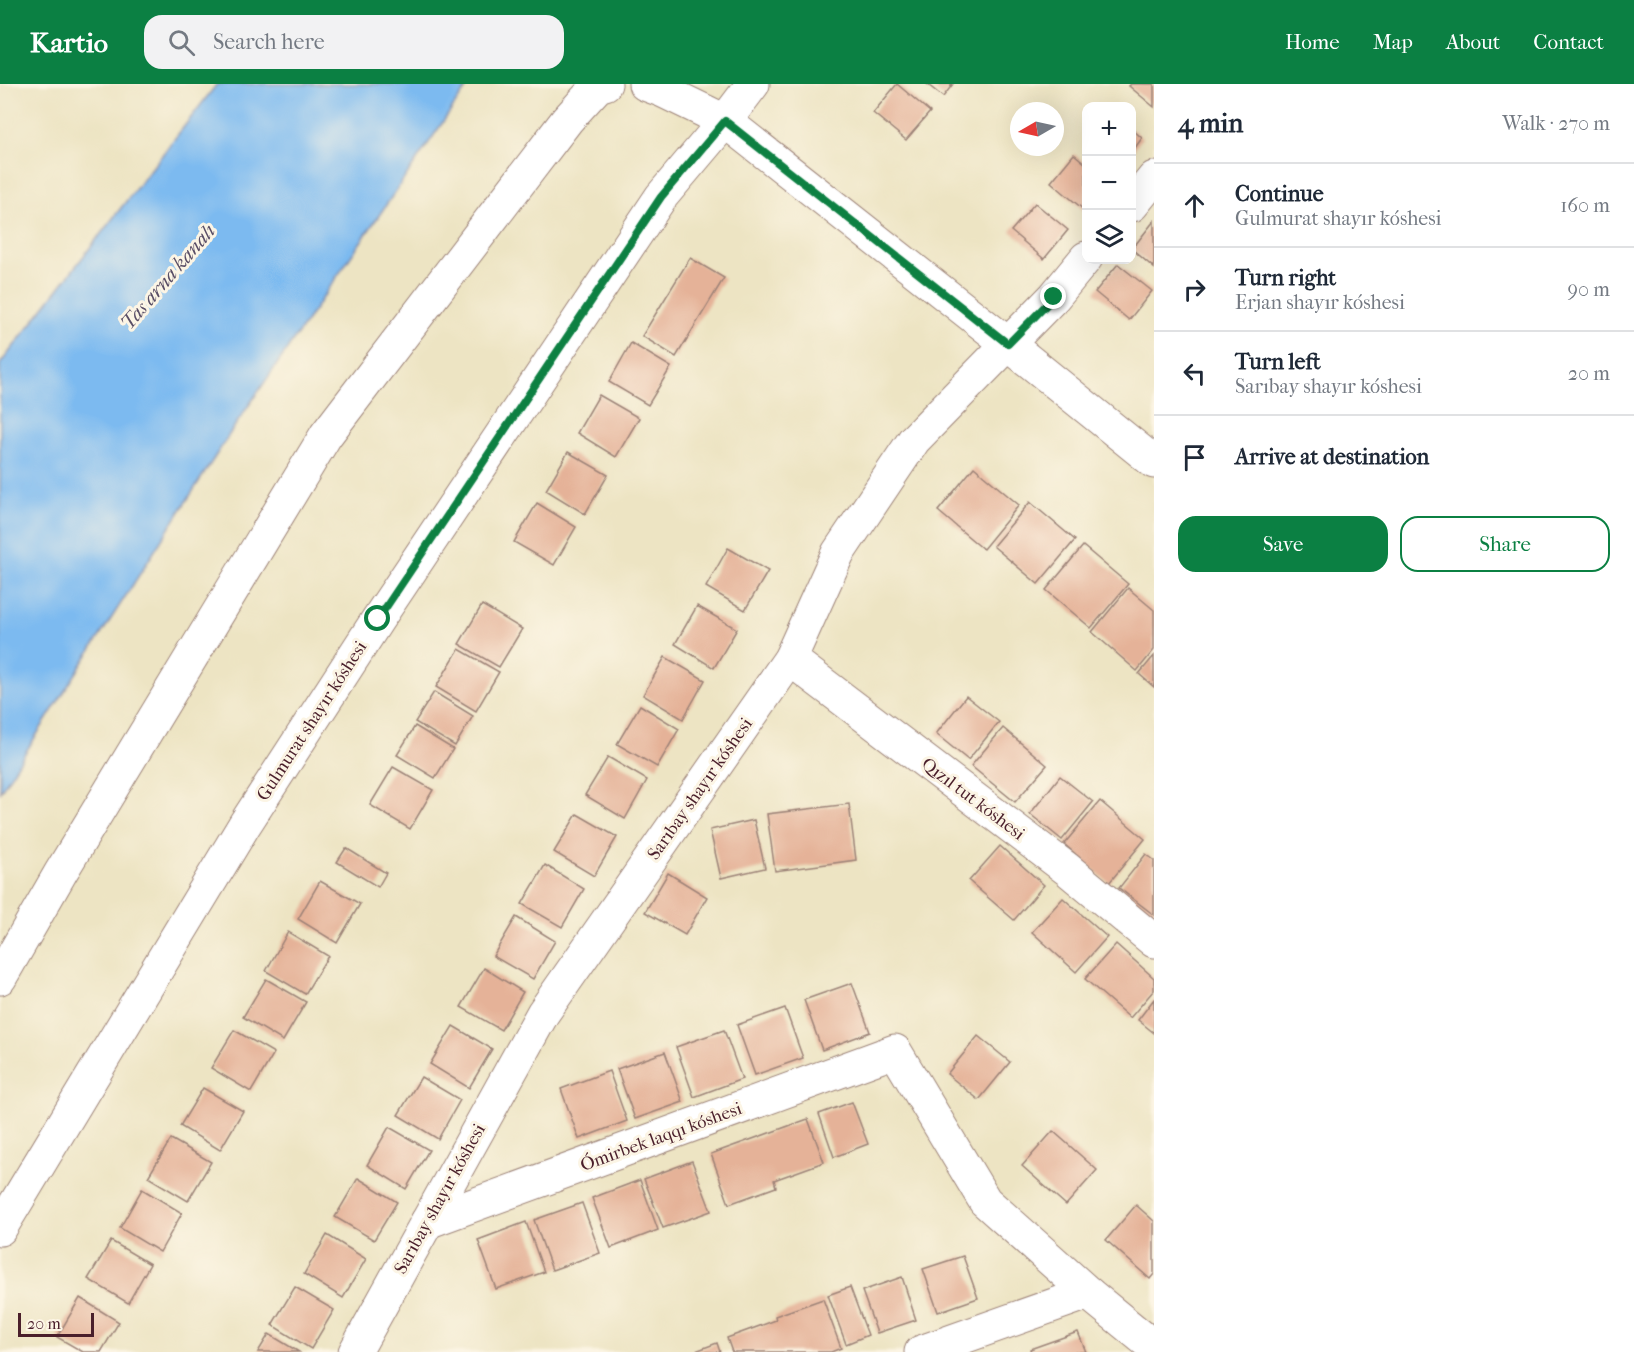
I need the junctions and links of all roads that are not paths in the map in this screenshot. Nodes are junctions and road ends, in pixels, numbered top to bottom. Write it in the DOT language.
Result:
graph roads {
  1 [pos="604,84"];
  2 [pos="645,84"];
  3 [pos="753,84"];
  4 [pos="725,121"];
  5 [pos="1154,178"];
  6 [pos="1136,199"];
  7 [pos="1082,263"];
  8 [pos="1008,344"];
  9 [pos="1154,462"];
  10 [pos="790,660"];
  11 [pos="1154,941"];
  12 [pos="0,978"];
  13 [pos="427,1222"];
  14 [pos="0,1229"];
  15 [pos="1088,1293"];
  16 [pos="1154,1347"];
  17 [pos="355,1352"];
  18 [pos="921,1352"];
  1 -- 12 [label="street"];
  2 -- 4 [label="street"];
  3 -- 4 [label="street, Gulmurat shayır kóshesi"];
  4 -- 8 [label="street"];
  4 -- 14 [label="street, Gulmurat shayır kóshesi"];
  5 -- 6 [label="street"];
  7 -- 8 [label="street, Sarıbay shayır kóshesi"];
  8 -- 9 [label="street"];
  8 -- 10 [label="street, Sarıbay shayır kóshesi"];
  10 -- 11 [label="street, Qızıl tut kóshesi"];
  10 -- 13 [label="street, Sarıbay shayır kóshesi"];
  13 -- 15 [label="street, Ómirbek laqqı kóshesi"];
  13 -- 17 [label="street, Sarıbay shayır kóshesi"];
  15 -- 16 [label="street"];
  15 -- 18 [label="street"];
}
